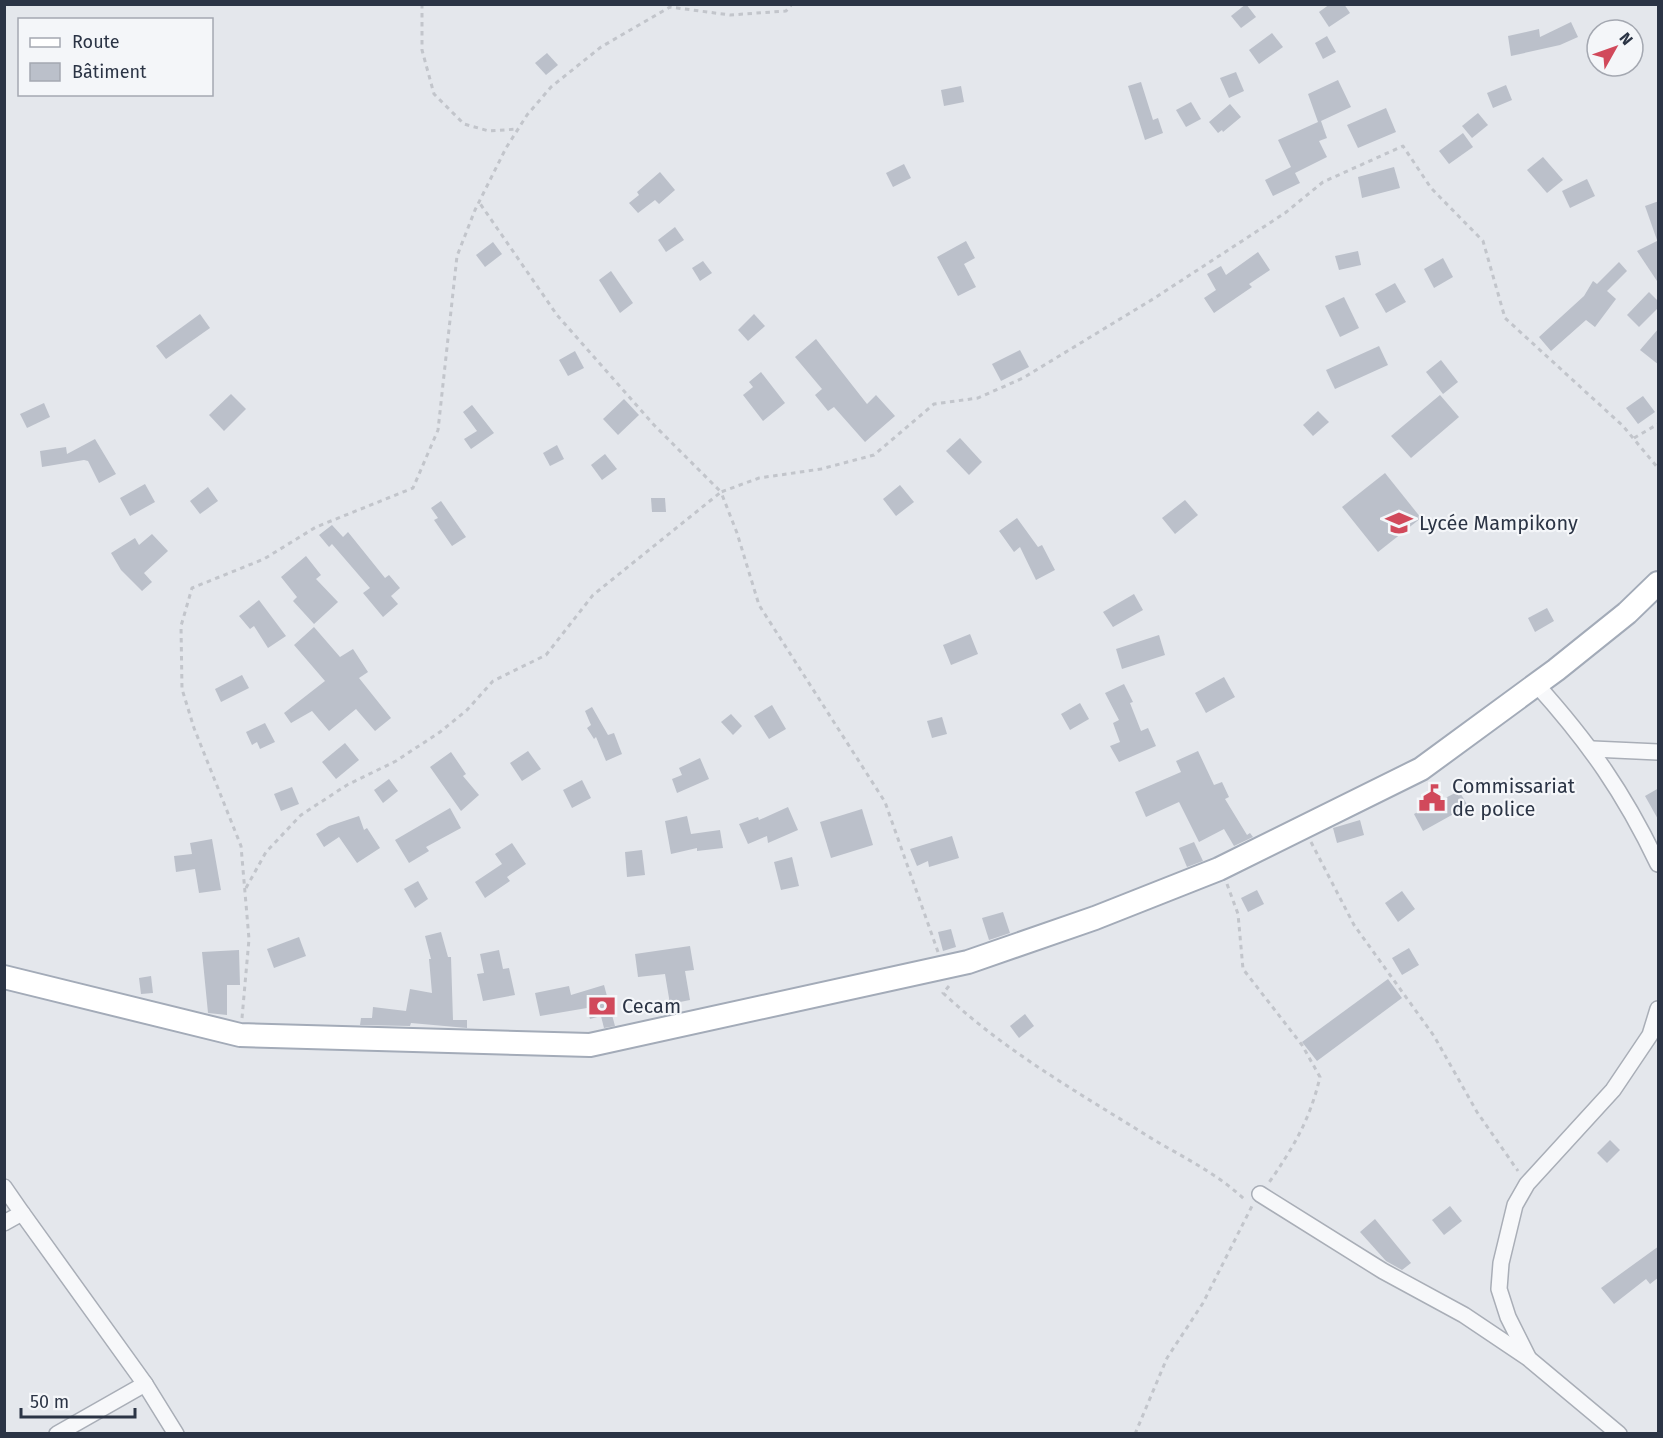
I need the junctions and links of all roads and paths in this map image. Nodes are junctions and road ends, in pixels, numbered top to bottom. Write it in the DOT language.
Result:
graph roads {
  1 [pos="422,4"];
  2 [pos="792,4"];
  3 [pos="518,129"];
  4 [pos="479,202"];
  5 [pos="1659,424"];
  6 [pos="1634,438"];
  7 [pos="1659,468"];
  8 [pos="721,492"];
  9 [pos="1659,583"];
  10 [pos="1536,684"];
  11 [pos="1593,749"];
  12 [pos="1659,752"];
  13 [pos="1303,827"];
  14 [pos="1659,864"];
  15 [pos="1219,869"];
  16 [pos="245,889"];
  17 [pos="968,962"];
  18 [pos="939,966"];
  19 [pos="4,977"];
  20 [pos="1659,1009"];
  21 [pos="240,1035"];
  22 [pos="1527,1184"];
  23 [pos="4,1187"];
  24 [pos="1256,1201"];
  25 [pos="22,1213"];
  26 [pos="4,1222"];
  27 [pos="1528,1358"];
  28 [pos="145,1384"];
  29 [pos="57,1434"];
  30 [pos="176,1434"];
  31 [pos="1135,1434"];
  32 [pos="1619,1434"];
  1 -- 3 [label="path"];
  2 -- 3 [label="path"];
  3 -- 4 [label="path"];
  4 -- 8 [label="path"];
  4 -- 16 [label="path"];
  5 -- 6 [label="path"];
  6 -- 7 [label="path"];
  6 -- 8 [label="path"];
  8 -- 16 [label="path"];
  8 -- 18 [label="path"];
  9 -- 10 [label="main road"];
  10 -- 11 [label="street"];
  10 -- 13 [label="main road"];
  11 -- 12 [label="street"];
  11 -- 14 [label="street"];
  13 -- 15 [label="main road"];
  13 -- 22 [label="path"];
  15 -- 17 [label="main road"];
  15 -- 24 [label="path"];
  16 -- 21 [label="path"];
  17 -- 18 [label="main road"];
  17 -- 24 [label="path"];
  18 -- 21 [label="main road"];
  19 -- 21 [label="main road"];
  20 -- 22 [label="street"];
  22 -- 27 [label="street"];
  23 -- 25 [label="street"];
  24 -- 27 [label="street"];
  24 -- 31 [label="path"];
  25 -- 26 [label="street"];
  25 -- 28 [label="street"];
  27 -- 32 [label="street"];
  28 -- 29 [label="street"];
  28 -- 30 [label="street"];
}
